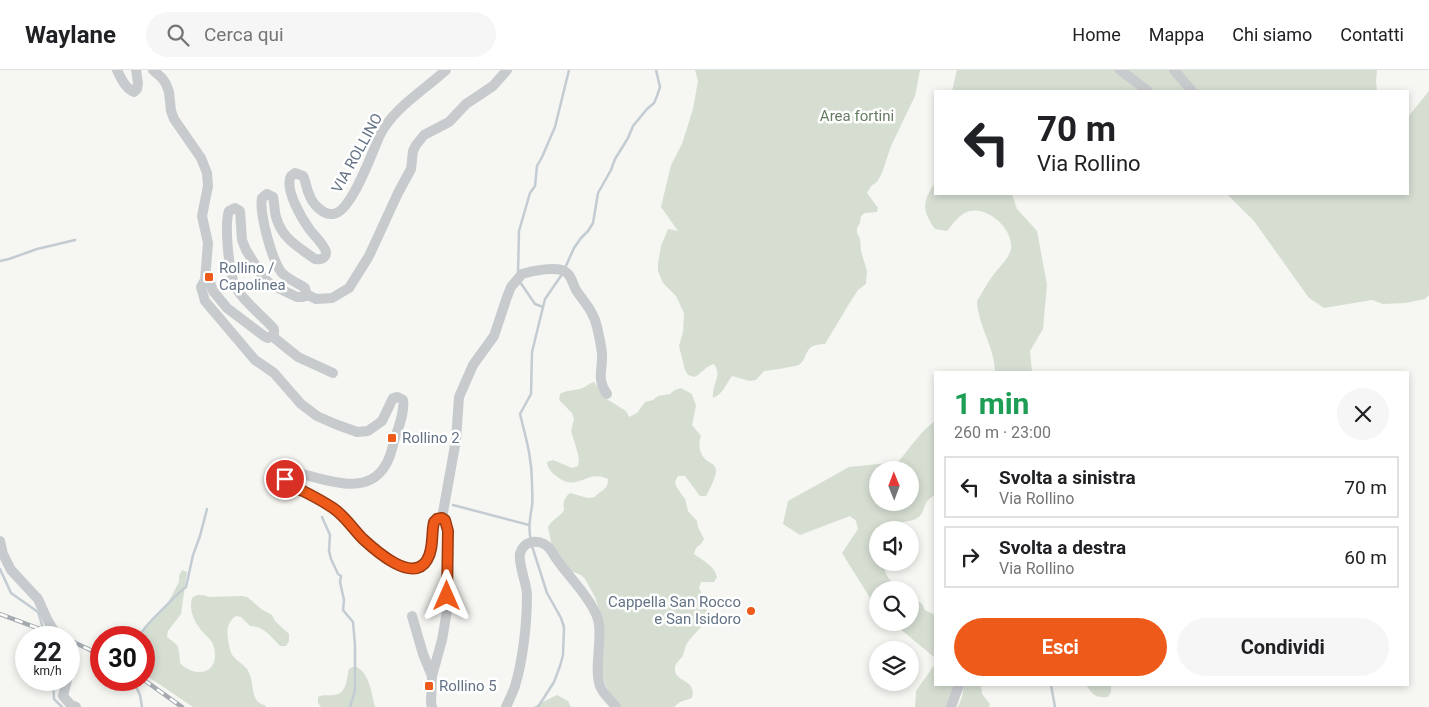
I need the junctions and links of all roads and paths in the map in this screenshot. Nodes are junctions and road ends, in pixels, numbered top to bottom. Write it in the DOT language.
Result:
graph roads {
  1 [pos="117,70"];
  2 [pos="136,70"];
  3 [pos="153,70"];
  4 [pos="446,70"];
  5 [pos="507,70"];
  6 [pos="1120,70"];
  7 [pos="1174,70"];
  8 [pos="1147,90"];
  9 [pos="1191,90"];
  10 [pos="205,280"];
  11 [pos="306,294"];
  12 [pos="272,336"];
  13 [pos="334,373"];
  14 [pos="608,394"];
  15 [pos="442,518"];
  16 [pos="0,541"];
  17 [pos="412,616"];
  18 [pos="51,626"];
  19 [pos="432,676"];
  20 [pos="959,686"];
  21 [pos="64,691"];
  22 [pos="76,707"];
  23 [pos="432,707"];
  24 [pos="506,707"];
  25 [pos="616,707"];
  26 [pos="951,707"];
  1 -- 2 [label="street"];
  3 -- 10 [label="street"];
  4 -- 11 [label="street, VIA ROLLINO"];
  5 -- 11 [label="street"];
  6 -- 8 [label="street"];
  7 -- 9 [label="street"];
  10 -- 12 [label="street"];
  10 -- 15 [label="street"];
  11 -- 12 [label="street"];
  12 -- 13 [label="street"];
  14 -- 15 [label="street"];
  15 -- 19 [label="street"];
  16 -- 18 [label="street"];
  17 -- 19 [label="street"];
  19 -- 23 [label="street"];
  20 -- 26 [label="street"];
  21 -- 22 [label="street"];
  24 -- 25 [label="street"];
}
